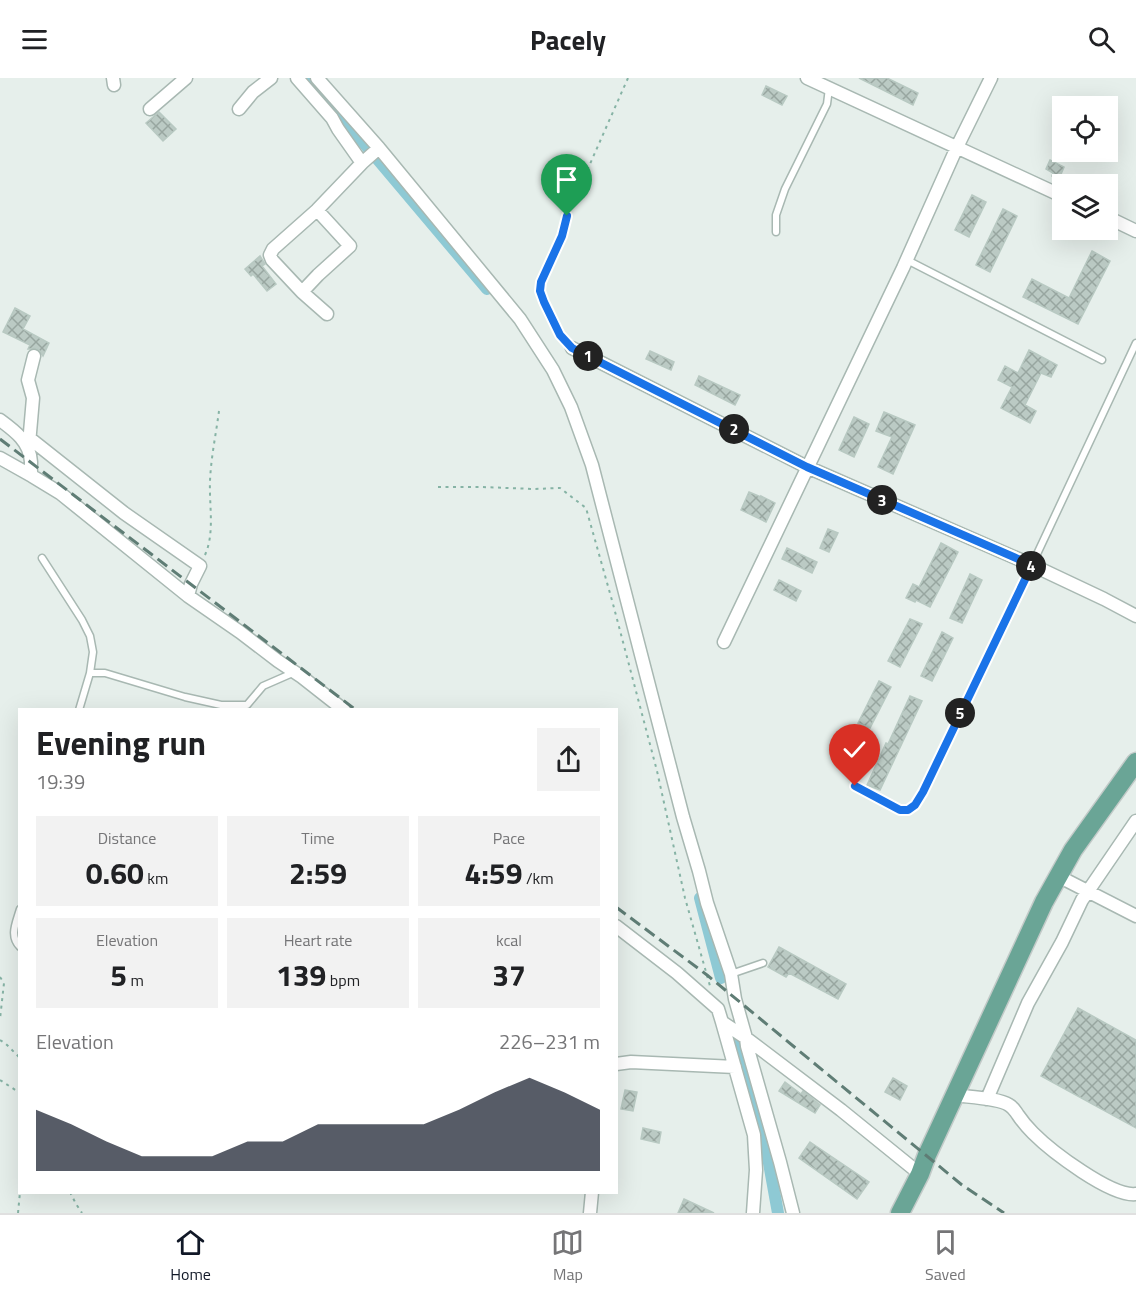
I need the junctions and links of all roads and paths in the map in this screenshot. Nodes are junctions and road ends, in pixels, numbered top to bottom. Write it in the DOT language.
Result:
graph roads {
  1 [pos="186,78"];
  2 [pos="271,78"];
  3 [pos="297,78"];
  4 [pos="317,78"];
  5 [pos="628,78"];
  6 [pos="807,78"];
  7 [pos="991,78"];
  8 [pos="829,88"];
  9 [pos="150,109"];
  10 [pos="239,109"];
  11 [pos="957,147"];
  12 [pos="372,155"];
  13 [pos="1052,191"];
  14 [pos="317,210"];
  15 [pos="1118,222"];
  16 [pos="1136,231"];
  17 [pos="776,232"];
  18 [pos="906,260"];
  19 [pos="302,292"];
  20 [pos="327,314"];
  21 [pos="1136,344"];
  22 [pos="572,348"];
  23 [pos="34,356"];
  24 [pos="1102,360"];
  25 [pos="219,411"];
  26 [pos="0,420"];
  27 [pos="28,437"];
  28 [pos="29,451"];
  29 [pos="0,458"];
  30 [pos="807,467"];
  31 [pos="32,476"];
  32 [pos="438,487"];
  33 [pos="42,558"];
  34 [pos="1032,565"];
  35 [pos="200,566"];
  36 [pos="188,596"];
  37 [pos="1136,616"];
  38 [pos="724,642"];
  39 [pos="296,672"];
  40 [pos="90,673"];
  41 [pos="80,708"];
  42 [pos="341,708"];
  43 [pos="1133,774"];
  44 [pos="855,786"];
  45 [pos="1136,821"];
  46 [pos="1058,876"];
  47 [pos="1087,891"];
  48 [pos="18,916"];
  49 [pos="1136,916"];
  50 [pos="618,928"];
  51 [pos="18,946"];
  52 [pos="763,963"];
  53 [pos="731,974"];
  54 [pos="0,977"];
  55 [pos="718,1009"];
  56 [pos="0,1019"];
  57 [pos="722,1022"];
  58 [pos="746,1038"];
  59 [pos="0,1041"];
  60 [pos="18,1056"];
  61 [pos="618,1064"];
  62 [pos="735,1067"];
  63 [pos="0,1080"];
  64 [pos="18,1092"];
  65 [pos="954,1095"];
  66 [pos="987,1099"];
  67 [pos="920,1174"];
  68 [pos="20,1194"];
  69 [pos="71,1194"];
  70 [pos="592,1194"];
  71 [pos="1136,1194"];
  72 [pos="904,1211"];
  73 [pos="18,1213"];
  74 [pos="82,1213"];
  75 [pos="590,1213"];
  76 [pos="753,1213"];
  77 [pos="793,1213"];
  1 -- 9 [label="street"];
  2 -- 10 [label="street"];
  3 -- 12 [label="street"];
  4 -- 12 [label="street"];
  5 -- 22 [label="path"];
  6 -- 8 [label="street"];
  7 -- 11 [label="street"];
  8 -- 11 [label="street"];
  8 -- 17 [label="lane"];
  11 -- 13 [label="street"];
  11 -- 18 [label="street"];
  12 -- 14 [label="street"];
  12 -- 53 [label="street"];
  14 -- 19 [label="street"];
  14 -- 19 [label="street"];
  15 -- 16 [label="street"];
  18 -- 24 [label="lane"];
  18 -- 30 [label="street"];
  19 -- 20 [label="street"];
  21 -- 34 [label="lane"];
  22 -- 30 [label="street"];
  23 -- 27 [label="street"];
  25 -- 35 [label="path"];
  26 -- 28 [label="street"];
  27 -- 28 [label="street"];
  27 -- 35 [label="street"];
  28 -- 31 [label="street"];
  29 -- 31 [label="street"];
  30 -- 34 [label="street"];
  30 -- 38 [label="street"];
  31 -- 36 [label="street"];
  32 -- 55 [label="path"];
  33 -- 40 [label="lane"];
  34 -- 37 [label="street"];
  34 -- 44 [label="lane"];
  35 -- 36 [label="street"];
  36 -- 39 [label="street"];
  39 -- 40 [label="lane"];
  39 -- 42 [label="street"];
  40 -- 41 [label="lane"];
  43 -- 46 [label="main road"];
  45 -- 47 [label="street"];
  46 -- 47 [label="street"];
  46 -- 65 [label="main road"];
  47 -- 49 [label="street"];
  47 -- 66 [label="street"];
  48 -- 51 [label="lane"];
  50 -- 55 [label="street"];
  52 -- 53 [label="lane"];
  53 -- 58 [label="street"];
  54 -- 56 [label="path"];
  55 -- 57 [label="street"];
  57 -- 58 [label="street"];
  57 -- 62 [label="street"];
  58 -- 67 [label="street"];
  58 -- 77 [label="street"];
  59 -- 60 [label="path"];
  61 -- 62 [label="street"];
  62 -- 76 [label="street"];
  63 -- 64 [label="path"];
  65 -- 66 [label="street"];
  65 -- 67 [label="main road"];
  66 -- 71 [label="street"];
  67 -- 72 [label="main road"];
  68 -- 73 [label="path"];
  69 -- 74 [label="path"];
  70 -- 75 [label="street"];
}
